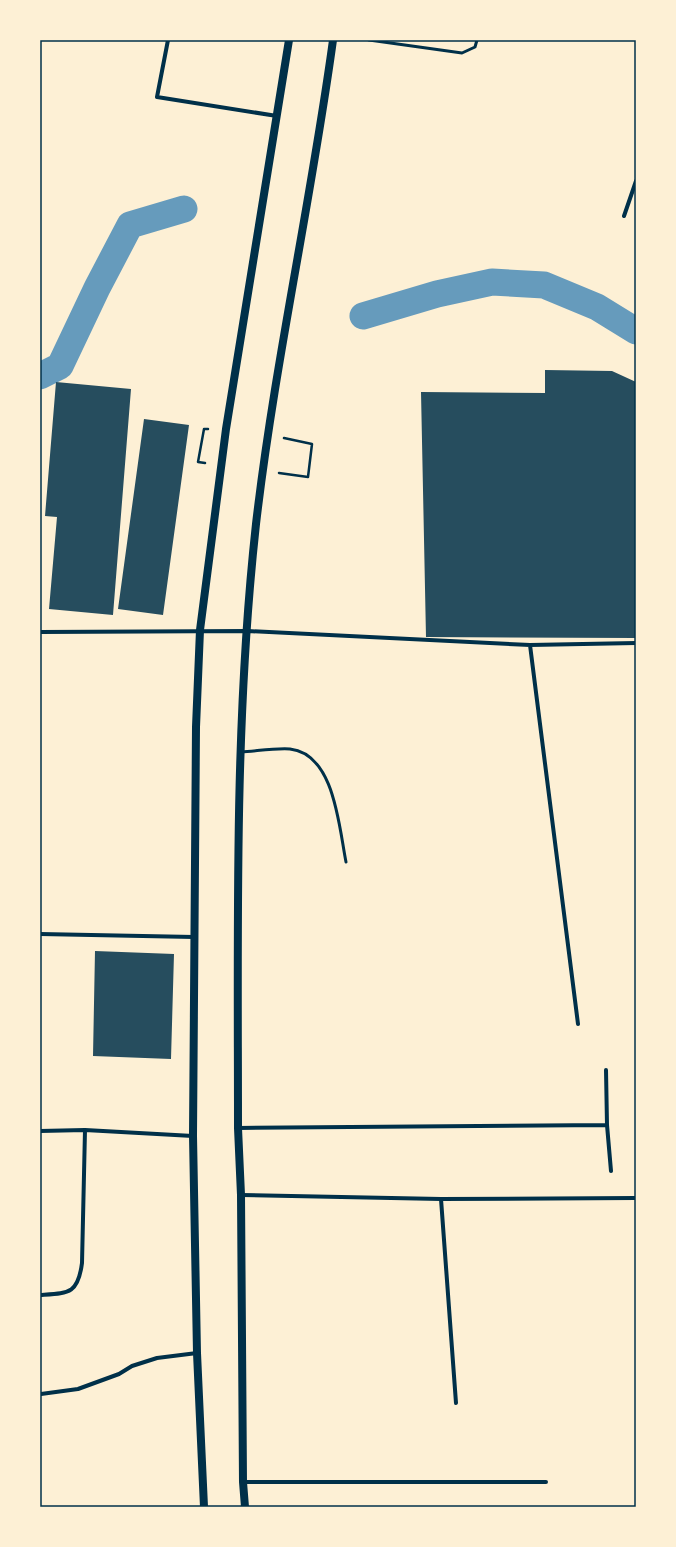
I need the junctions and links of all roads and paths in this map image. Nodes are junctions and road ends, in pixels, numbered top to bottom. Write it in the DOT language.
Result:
graph roads {
  1 [pos="168,40"];
  2 [pos="289,40"];
  3 [pos="333,40"];
  4 [pos="369,40"];
  5 [pos="476,40"];
  6 [pos="277,116"];
  7 [pos="636,181"];
  8 [pos="624,216"];
  9 [pos="204,429"];
  10 [pos="267,434"];
  11 [pos="198,462"];
  12 [pos="308,477"];
  13 [pos="200,630"];
  14 [pos="248,631"];
  15 [pos="40,632"];
  16 [pos="636,643"];
  17 [pos="530,645"];
  18 [pos="241,752"];
  19 [pos="346,862"];
  20 [pos="40,934"];
  21 [pos="194,937"];
  22 [pos="578,1024"];
  23 [pos="606,1070"];
  24 [pos="607,1125"];
  25 [pos="238,1128"];
  26 [pos="84,1130"];
  27 [pos="40,1131"];
  28 [pos="193,1136"];
  29 [pos="611,1171"];
  30 [pos="241,1195"];
  31 [pos="636,1198"];
  32 [pos="441,1199"];
  33 [pos="40,1295"];
  34 [pos="197,1353"];
  35 [pos="41,1394"];
  36 [pos="456,1403"];
  37 [pos="243,1482"];
  38 [pos="546,1482"];
  39 [pos="204,1507"];
  40 [pos="245,1507"];
  1 -- 6 [label="street"];
  2 -- 6 [label="main road"];
  3 -- 10 [label="main road"];
  4 -- 5 [label="lane"];
  6 -- 13 [label="main road"];
  7 -- 8 [label="street"];
  9 -- 11 [label="path"];
  10 -- 12 [label="path"];
  10 -- 14 [label="main road"];
  13 -- 14 [label="street"];
  13 -- 15 [label="street"];
  13 -- 21 [label="main road"];
  14 -- 17 [label="street"];
  14 -- 18 [label="main road"];
  16 -- 17 [label="street"];
  17 -- 22 [label="street"];
  18 -- 19 [label="lane"];
  18 -- 25 [label="main road"];
  20 -- 21 [label="street"];
  21 -- 28 [label="main road"];
  23 -- 24 [label="street"];
  24 -- 25 [label="street"];
  24 -- 29 [label="street"];
  25 -- 30 [label="main road"];
  26 -- 27 [label="street"];
  26 -- 28 [label="street"];
  26 -- 33 [label="street"];
  28 -- 34 [label="main road"];
  30 -- 32 [label="street"];
  30 -- 37 [label="main road"];
  31 -- 32 [label="street"];
  32 -- 36 [label="street"];
  34 -- 35 [label="street"];
  34 -- 39 [label="main road"];
  37 -- 38 [label="street"];
  37 -- 40 [label="main road"];
}
